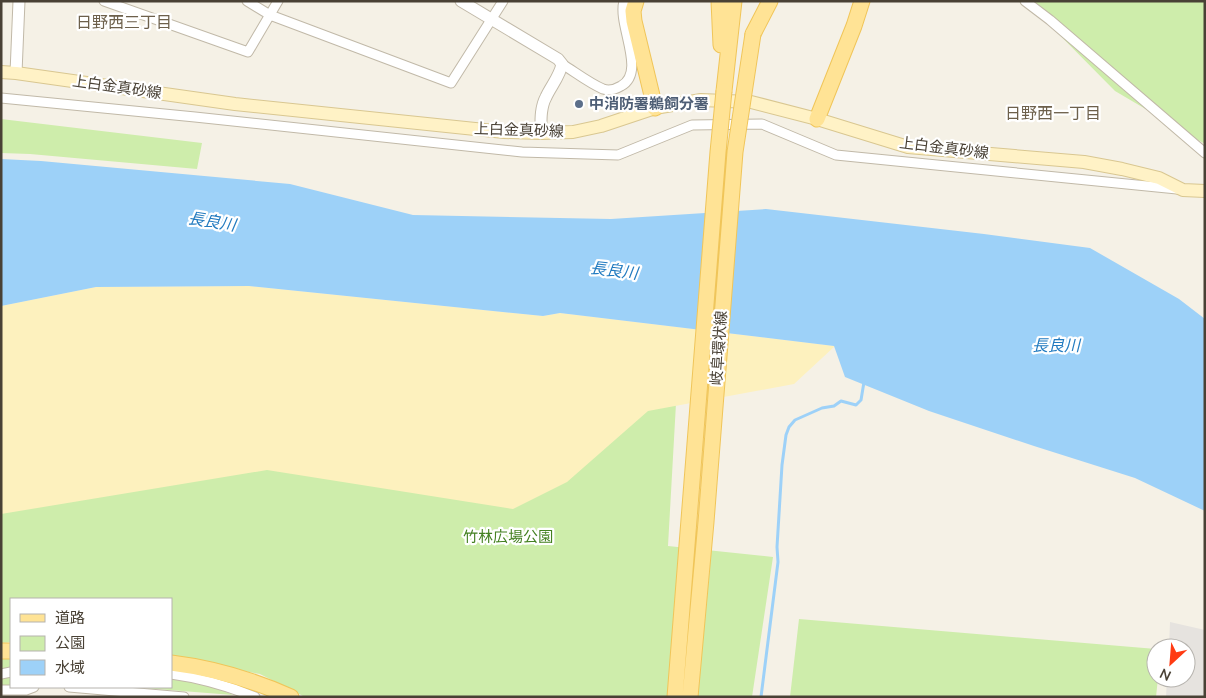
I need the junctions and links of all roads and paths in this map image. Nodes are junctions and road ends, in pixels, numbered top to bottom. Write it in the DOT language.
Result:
graph roads {
  1 [pos="19,1"];
  2 [pos="104,1"];
  3 [pos="247,1"];
  4 [pos="278,1"];
  5 [pos="461,1"];
  6 [pos="503,1"];
  7 [pos="624,1"];
  8 [pos="636,1"];
  9 [pos="718,1"];
  10 [pos="734,1"];
  11 [pos="761,1"];
  12 [pos="770,1"];
  13 [pos="854,1"];
  14 [pos="862,1"];
  15 [pos="1025,1"];
  16 [pos="270,15"];
  17 [pos="492,20"];
  18 [pos="854,26"];
  19 [pos="753,34"];
  20 [pos="562,64"];
  21 [pos="1,72"];
  22 [pos="16,73"];
  23 [pos="724,92"];
  24 [pos="1,98"];
  25 [pos="654,108"];
  26 [pos="817,119"];
  27 [pos="541,133"];
  28 [pos="1205,153"];
  29 [pos="1183,190"];
  30 [pos="1205,191"];
  31 [pos="172,663"];
  32 [pos="172,674"];
  33 [pos="31,688"];
  34 [pos="80,688"];
  35 [pos="1,690"];
  36 [pos="184,697"];
  37 [pos="255,697"];
  38 [pos="291,697"];
  39 [pos="675,697"];
  40 [pos="690,697"];
  1 -- 22 [label="street"];
  2 -- 16 [label="street"];
  3 -- 16 [label="street"];
  4 -- 16 [label="street"];
  5 -- 17 [label="street"];
  6 -- 17 [label="street"];
  7 -- 20 [label="street"];
  8 -- 25 [label="main road"];
  9 -- 23 [label="main road"];
  10 -- 23 [label="main road, 岐阜環状線"];
  11 -- 19 [label="main road, 岐阜環状線"];
  12 -- 19 [label="main road"];
  13 -- 18 [label="main road"];
  14 -- 18 [label="main road"];
  15 -- 28 [label="street"];
  16 -- 17 [label="street"];
  17 -- 20 [label="street"];
  18 -- 26 [label="main road"];
  19 -- 40 [label="main road, 岐阜環状線, bridge"];
  20 -- 27 [label="street"];
  21 -- 22 [label="main road, 上白金真砂線"];
  22 -- 27 [label="main road, 上白金真砂線"];
  23 -- 39 [label="main road, 岐阜環状線, bridge"];
  24 -- 29 [label="street"];
  25 -- 26 [label="main road, 上白金真砂線"];
  25 -- 27 [label="main road, 上白金真砂線"];
  26 -- 29 [label="main road, 上白金真砂線"];
  29 -- 30 [label="main road, 上白金真砂線"];
  31 -- 38 [label="main road"];
  32 -- 37 [label="street"];
  33 -- 35 [label="street"];
  34 -- 36 [label="street"];
}
